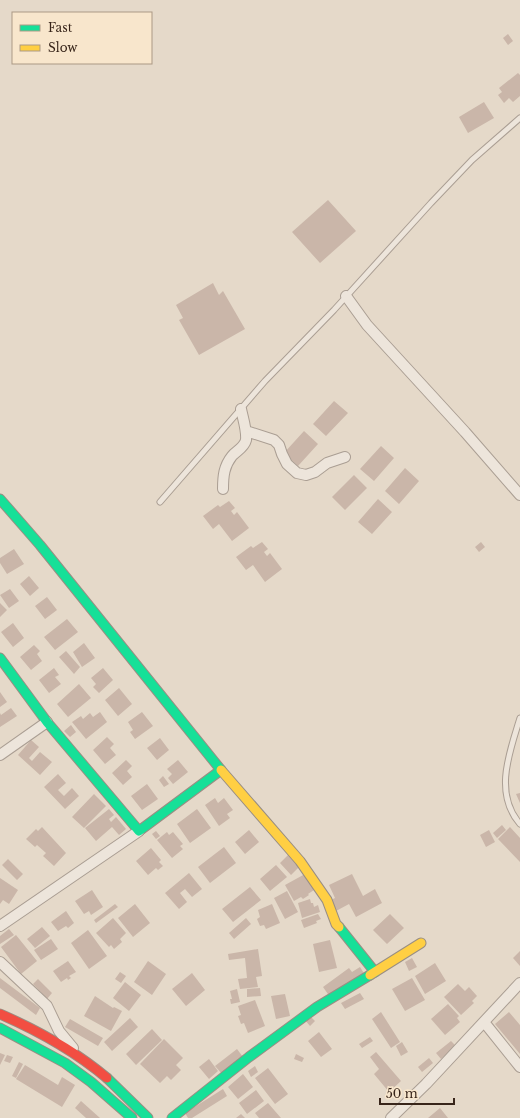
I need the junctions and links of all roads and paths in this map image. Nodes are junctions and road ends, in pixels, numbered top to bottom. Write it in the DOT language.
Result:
graph roads {
  1 [pos="520,118"];
  2 [pos="346,296"];
  3 [pos="240,409"];
  4 [pos="246,431"];
  5 [pos="345,457"];
  6 [pos="223,488"];
  7 [pos="520,495"];
  8 [pos="0,499"];
  9 [pos="160,502"];
  10 [pos="0,658"];
  11 [pos="520,718"];
  12 [pos="47,722"];
  13 [pos="0,755"];
  14 [pos="221,770"];
  15 [pos="520,824"];
  16 [pos="139,831"];
  17 [pos="0,926"];
  18 [pos="420,943"];
  19 [pos="0,962"];
  20 [pos="375,972"];
  21 [pos="520,983"];
  22 [pos="0,1014"];
  23 [pos="484,1022"];
  24 [pos="0,1028"];
  25 [pos="84,1060"];
  26 [pos="520,1067"];
  27 [pos="132,1118"];
  28 [pos="148,1118"];
  29 [pos="172,1118"];
  30 [pos="391,1118"];
  1 -- 2 [label="lane"];
  2 -- 3 [label="lane"];
  2 -- 7 [label="street"];
  3 -- 4 [label="street"];
  3 -- 9 [label="lane"];
  4 -- 5 [label="street"];
  4 -- 6 [label="street"];
  8 -- 14 [label="street"];
  10 -- 12 [label="street"];
  11 -- 15 [label="lane"];
  12 -- 13 [label="street"];
  12 -- 16 [label="street"];
  14 -- 16 [label="street"];
  14 -- 20 [label="street"];
  16 -- 17 [label="street"];
  18 -- 20 [label="street"];
  19 -- 25 [label="street"];
  20 -- 29 [label="street"];
  21 -- 23 [label="street"];
  22 -- 25 [label="street"];
  23 -- 26 [label="street"];
  23 -- 30 [label="street"];
  24 -- 27 [label="street"];
  25 -- 28 [label="street"];
}
